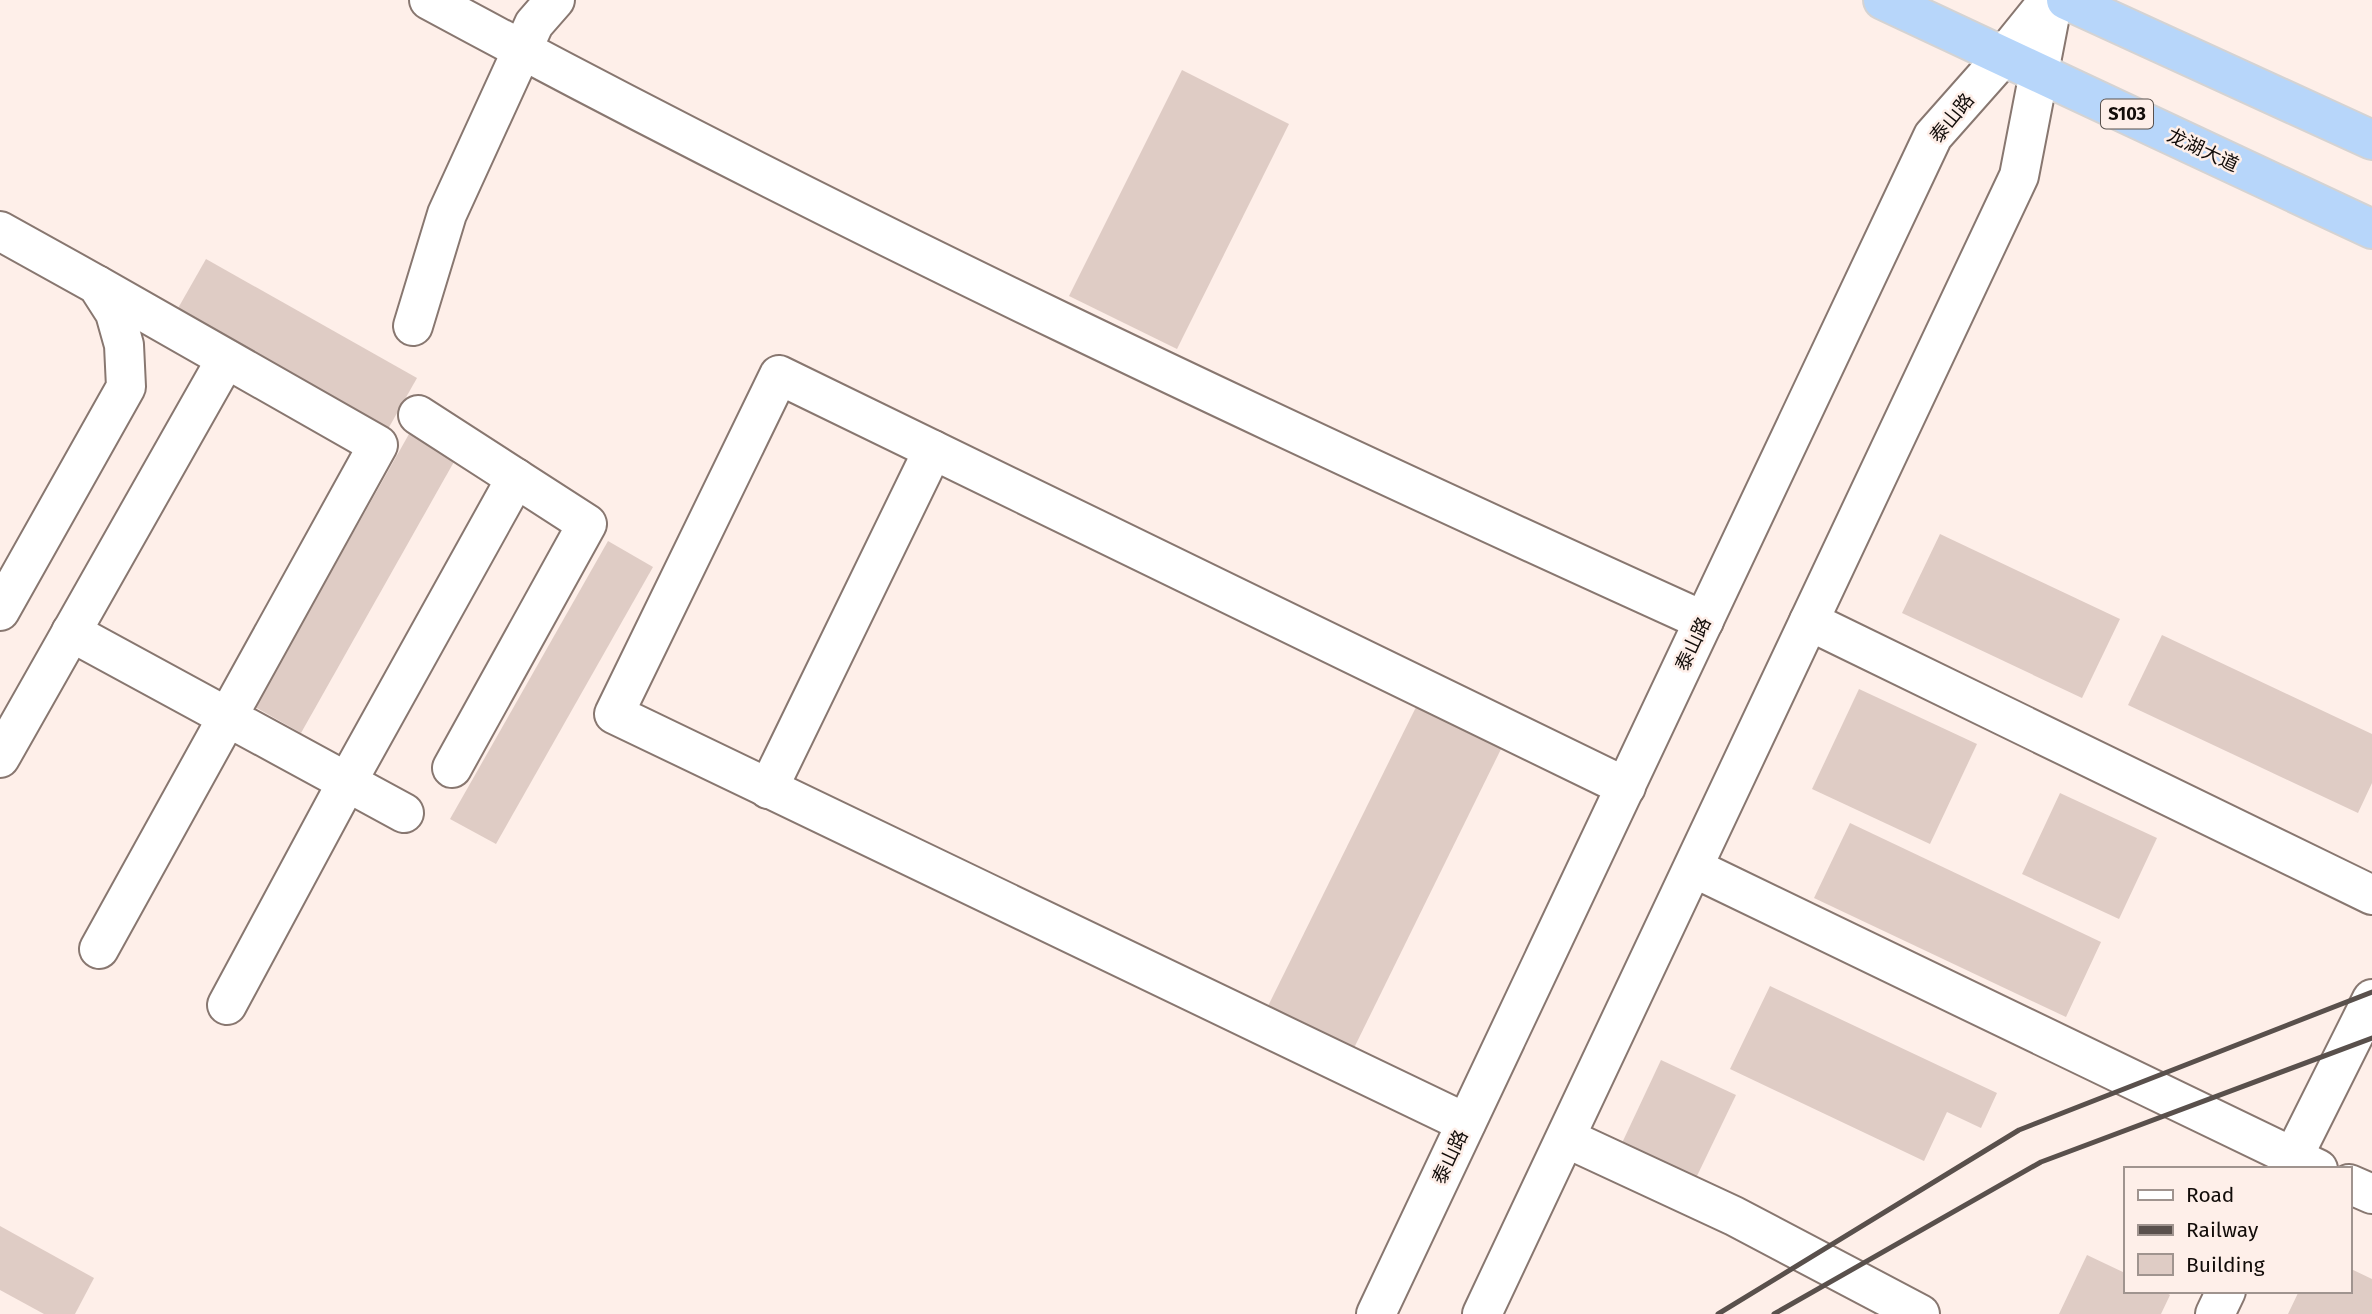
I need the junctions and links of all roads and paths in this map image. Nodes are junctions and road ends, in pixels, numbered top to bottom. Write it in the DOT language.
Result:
graph roads {
  1 [pos="429,0"];
  2 [pos="555,0"];
  3 [pos="1883,0"];
  4 [pos="2051,0"];
  5 [pos="2066,0"];
  6 [pos="522,50"];
  7 [pos="2003,57"];
  8 [pos="2040,74"];
  9 [pos="2372,140"];
  10 [pos="2372,229"];
  11 [pos="0,231"];
  12 [pos="97,285"];
  13 [pos="413,326"];
  14 [pos="226,359"];
  15 [pos="418,415"];
  16 [pos="933,450"];
  17 [pos="516,478"];
  18 [pos="0,611"];
  19 [pos="1704,621"];
  20 [pos="1809,621"];
  21 [pos="71,632"];
  22 [pos="227,717"];
  23 [pos="0,758"];
  24 [pos="452,768"];
  25 [pos="347,782"];
  26 [pos="1626,787"];
  27 [pos="768,789"];
  28 [pos="404,813"];
  29 [pos="1694,868"];
  30 [pos="2372,895"];
  31 [pos="99,949"];
  32 [pos="2372,999"];
  33 [pos="227,1005"];
  34 [pos="1466,1123"];
  35 [pos="1566,1138"];
  36 [pos="2299,1165"];
  37 [pos="2351,1185"];
  38 [pos="2372,1194"];
  39 [pos="2225,1293"];
  40 [pos="1376,1314"];
  41 [pos="1482,1314"];
  42 [pos="1920,1314"];
  43 [pos="2215,1314"];
  1 -- 6 [label="street"];
  2 -- 6 [label="street"];
  3 -- 7 [label="highway, 龙湖大道 / S103"];
  4 -- 7 [label="street, 泰山路"];
  4 -- 8 [label="street, 泰山路"];
  5 -- 9 [label="highway"];
  6 -- 13 [label="street"];
  6 -- 19 [label="street"];
  7 -- 8 [label="highway, 龙湖大道 / S103"];
  7 -- 19 [label="street, 泰山路"];
  8 -- 10 [label="highway, 龙湖大道 / S103"];
  8 -- 20 [label="street, 泰山路"];
  11 -- 12 [label="street"];
  12 -- 14 [label="street"];
  12 -- 18 [label="street"];
  14 -- 21 [label="street"];
  14 -- 22 [label="street"];
  15 -- 17 [label="street"];
  16 -- 26 [label="street"];
  16 -- 27 [label="street"];
  16 -- 27 [label="street"];
  17 -- 24 [label="street"];
  17 -- 25 [label="street"];
  19 -- 26 [label="street, 泰山路"];
  20 -- 29 [label="street, 泰山路"];
  20 -- 30 [label="street"];
  21 -- 22 [label="street"];
  21 -- 23 [label="street"];
  22 -- 25 [label="street"];
  22 -- 31 [label="street"];
  25 -- 28 [label="street"];
  25 -- 33 [label="street"];
  26 -- 34 [label="street, 泰山路"];
  27 -- 34 [label="street"];
  29 -- 35 [label="street, 泰山路"];
  29 -- 36 [label="street"];
  32 -- 36 [label="street"];
  34 -- 40 [label="street, 泰山路"];
  35 -- 41 [label="street, 泰山路"];
  35 -- 42 [label="street"];
  37 -- 38 [label="street"];
  39 -- 43 [label="street"];
}
